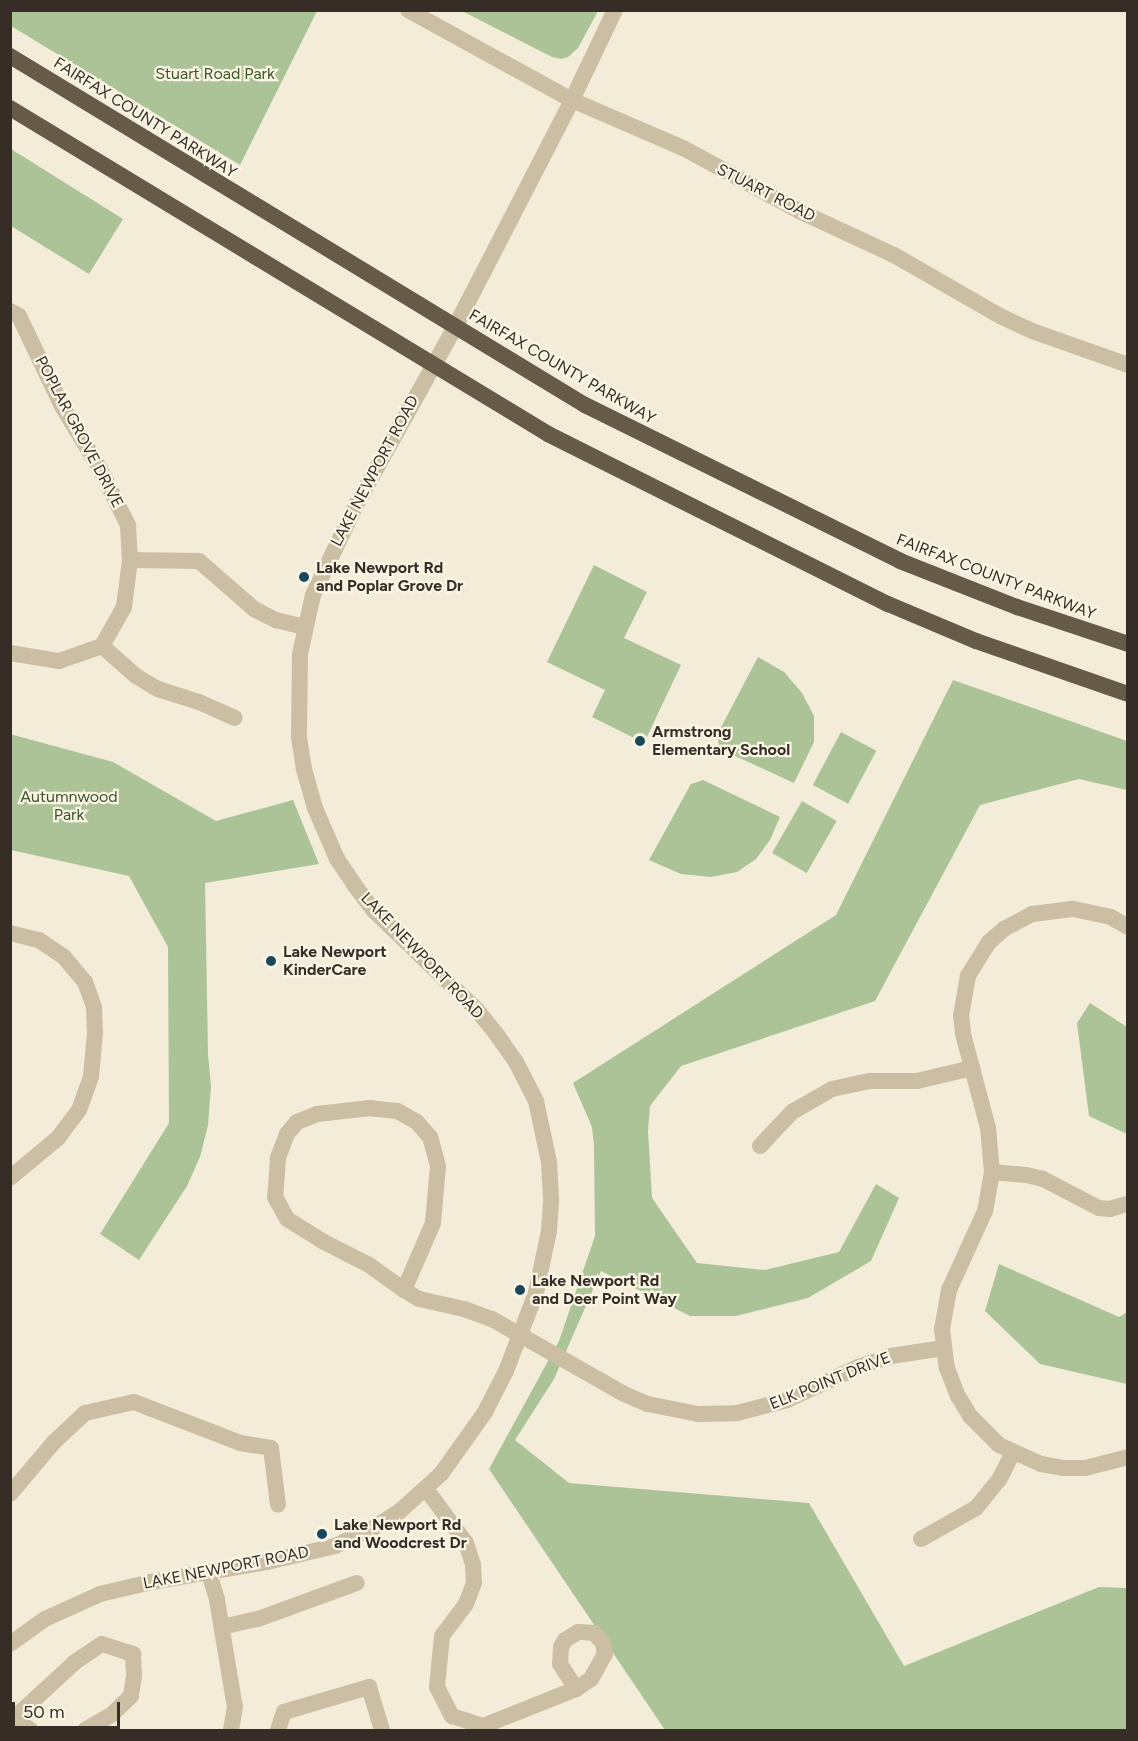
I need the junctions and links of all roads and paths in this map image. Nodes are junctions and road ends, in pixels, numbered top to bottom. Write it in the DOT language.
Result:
graph roads {
  1 [pos="408,10"];
  2 [pos="615,10"];
  3 [pos="10,56"];
  4 [pos="572,100"];
  5 [pos="10,108"];
  6 [pos="10,311"];
  7 [pos="455,327"];
  8 [pos="433,365"];
  9 [pos="1128,365"];
  10 [pos="130,560"];
  11 [pos="304,627"];
  12 [pos="1128,644"];
  13 [pos="102,646"];
  14 [pos="10,653"];
  15 [pos="1128,694"];
  16 [pos="235,718"];
  17 [pos="1128,927"];
  18 [pos="10,933"];
  19 [pos="972,1068"];
  20 [pos="760,1146"];
  21 [pos="992,1172"];
  22 [pos="10,1178"];
  23 [pos="1126,1204"];
  24 [pos="404,1290"];
  25 [pos="520,1335"];
  26 [pos="943,1348"];
  27 [pos="1013,1453"];
  28 [pos="1128,1458"];
  29 [pos="426,1489"];
  30 [pos="10,1494"];
  31 [pos="278,1505"];
  32 [pos="921,1539"];
  33 [pos="210,1573"];
  34 [pos="357,1583"];
  35 [pos="222,1627"];
  36 [pos="10,1644"];
  37 [pos="576,1689"];
  38 [pos="12,1721"];
  39 [pos="31,1731"];
  40 [pos="84,1731"];
  41 [pos="231,1731"];
  42 [pos="278,1731"];
  43 [pos="382,1731"];
  1 -- 4 [label="street, STUART ROAD"];
  2 -- 4 [label="street, LAKE NEWPORT ROAD"];
  3 -- 7 [label="highway, FAIRFAX COUNTY PARKWAY"];
  4 -- 7 [label="street, LAKE NEWPORT ROAD"];
  4 -- 9 [label="street, STUART ROAD"];
  5 -- 8 [label="highway"];
  6 -- 10 [label="street, POPLAR GROVE DRIVE"];
  7 -- 8 [label="street, LAKE NEWPORT ROAD"];
  7 -- 12 [label="highway, FAIRFAX COUNTY PARKWAY"];
  8 -- 11 [label="street, LAKE NEWPORT ROAD"];
  8 -- 15 [label="highway"];
  10 -- 11 [label="street"];
  10 -- 13 [label="street, POPLAR GROVE DRIVE"];
  11 -- 25 [label="street, LAKE NEWPORT ROAD"];
  13 -- 14 [label="street"];
  13 -- 16 [label="street"];
  17 -- 19 [label="street"];
  18 -- 22 [label="street"];
  19 -- 20 [label="street"];
  19 -- 21 [label="street"];
  21 -- 23 [label="street"];
  21 -- 26 [label="street"];
  24 -- 24 [label="street"];
  24 -- 25 [label="street, ELK POINT DRIVE"];
  25 -- 26 [label="street, ELK POINT DRIVE"];
  25 -- 29 [label="street, LAKE NEWPORT ROAD"];
  26 -- 27 [label="street"];
  27 -- 28 [label="street"];
  27 -- 32 [label="street"];
  29 -- 33 [label="street, LAKE NEWPORT ROAD"];
  29 -- 37 [label="street"];
  30 -- 31 [label="street"];
  33 -- 35 [label="street"];
  33 -- 36 [label="street, LAKE NEWPORT ROAD"];
  34 -- 35 [label="street"];
  35 -- 41 [label="street"];
  38 -- 39 [label="street"];
  38 -- 40 [label="street"];
  42 -- 43 [label="street"];
}
